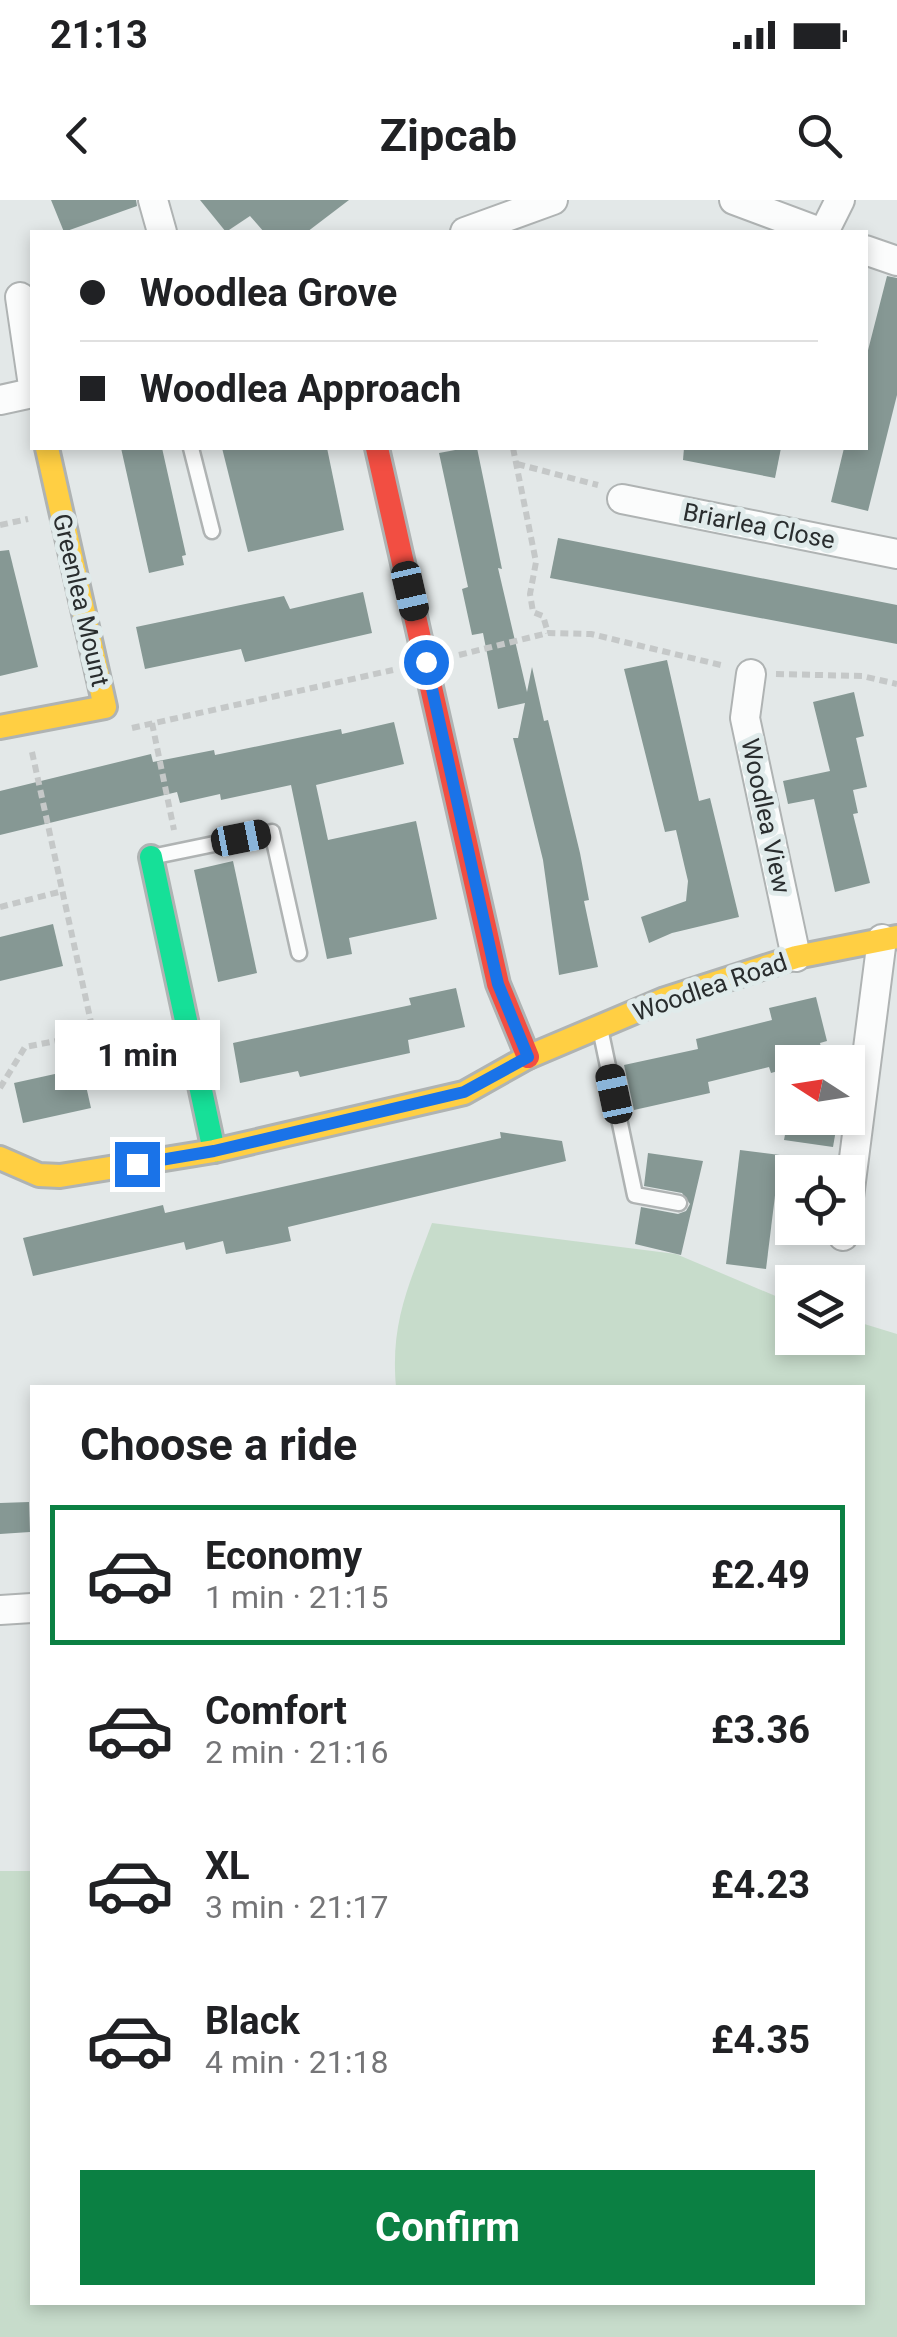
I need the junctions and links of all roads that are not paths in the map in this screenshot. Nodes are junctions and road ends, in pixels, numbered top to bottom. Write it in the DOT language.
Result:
graph roads {
  1 [pos="153,200"];
  2 [pos="553,200"];
  3 [pos="734,200"];
  4 [pos="840,200"];
  5 [pos="161,230"];
  6 [pos="470,230"];
  7 [pos="816,230"];
  8 [pos="823,230"];
  9 [pos="868,251"];
  10 [pos="897,262"];
  11 [pos="18,297"];
  12 [pos="30,368"];
  13 [pos="30,393"];
  14 [pos="0,400"];
  15 [pos="47,450"];
  16 [pos="192,450"];
  17 [pos="377,450"];
  18 [pos="622,499"];
  19 [pos="212,531"];
  20 [pos="897,554"];
  21 [pos="750,674"];
  22 [pos="0,727"];
  23 [pos="150,857"];
  24 [pos="890,938"];
  25 [pos="299,953"];
  26 [pos="796,957"];
  27 [pos="599,1027"];
  28 [pos="528,1057"];
  29 [pos="214,1151"];
  30 [pos="856,1155"];
  31 [pos="0,1158"];
  32 [pos="678,1203"];
  33 [pos="30,1608"];
  34 [pos="0,1610"];
  1 -- 5 [label="street"];
  2 -- 6 [label="street"];
  3 -- 7 [label="street"];
  4 -- 8 [label="street"];
  9 -- 10 [label="street"];
  11 -- 12 [label="street"];
  13 -- 14 [label="street"];
  15 -- 22 [label="street, Greenlea Mount"];
  16 -- 19 [label="lane"];
  17 -- 28 [label="street"];
  18 -- 20 [label="street, Briarlea Close"];
  21 -- 26 [label="street, Woodlea View"];
  23 -- 25 [label="lane"];
  23 -- 29 [label="street"];
  24 -- 26 [label="street, Woodlea Road"];
  24 -- 30 [label="street"];
  26 -- 27 [label="street, Woodlea Road"];
  27 -- 28 [label="street, Woodlea Road"];
  27 -- 32 [label="lane"];
  28 -- 29 [label="street, Woodlea Road"];
  29 -- 31 [label="street, Woodlea Road"];
  33 -- 34 [label="street"];
}
